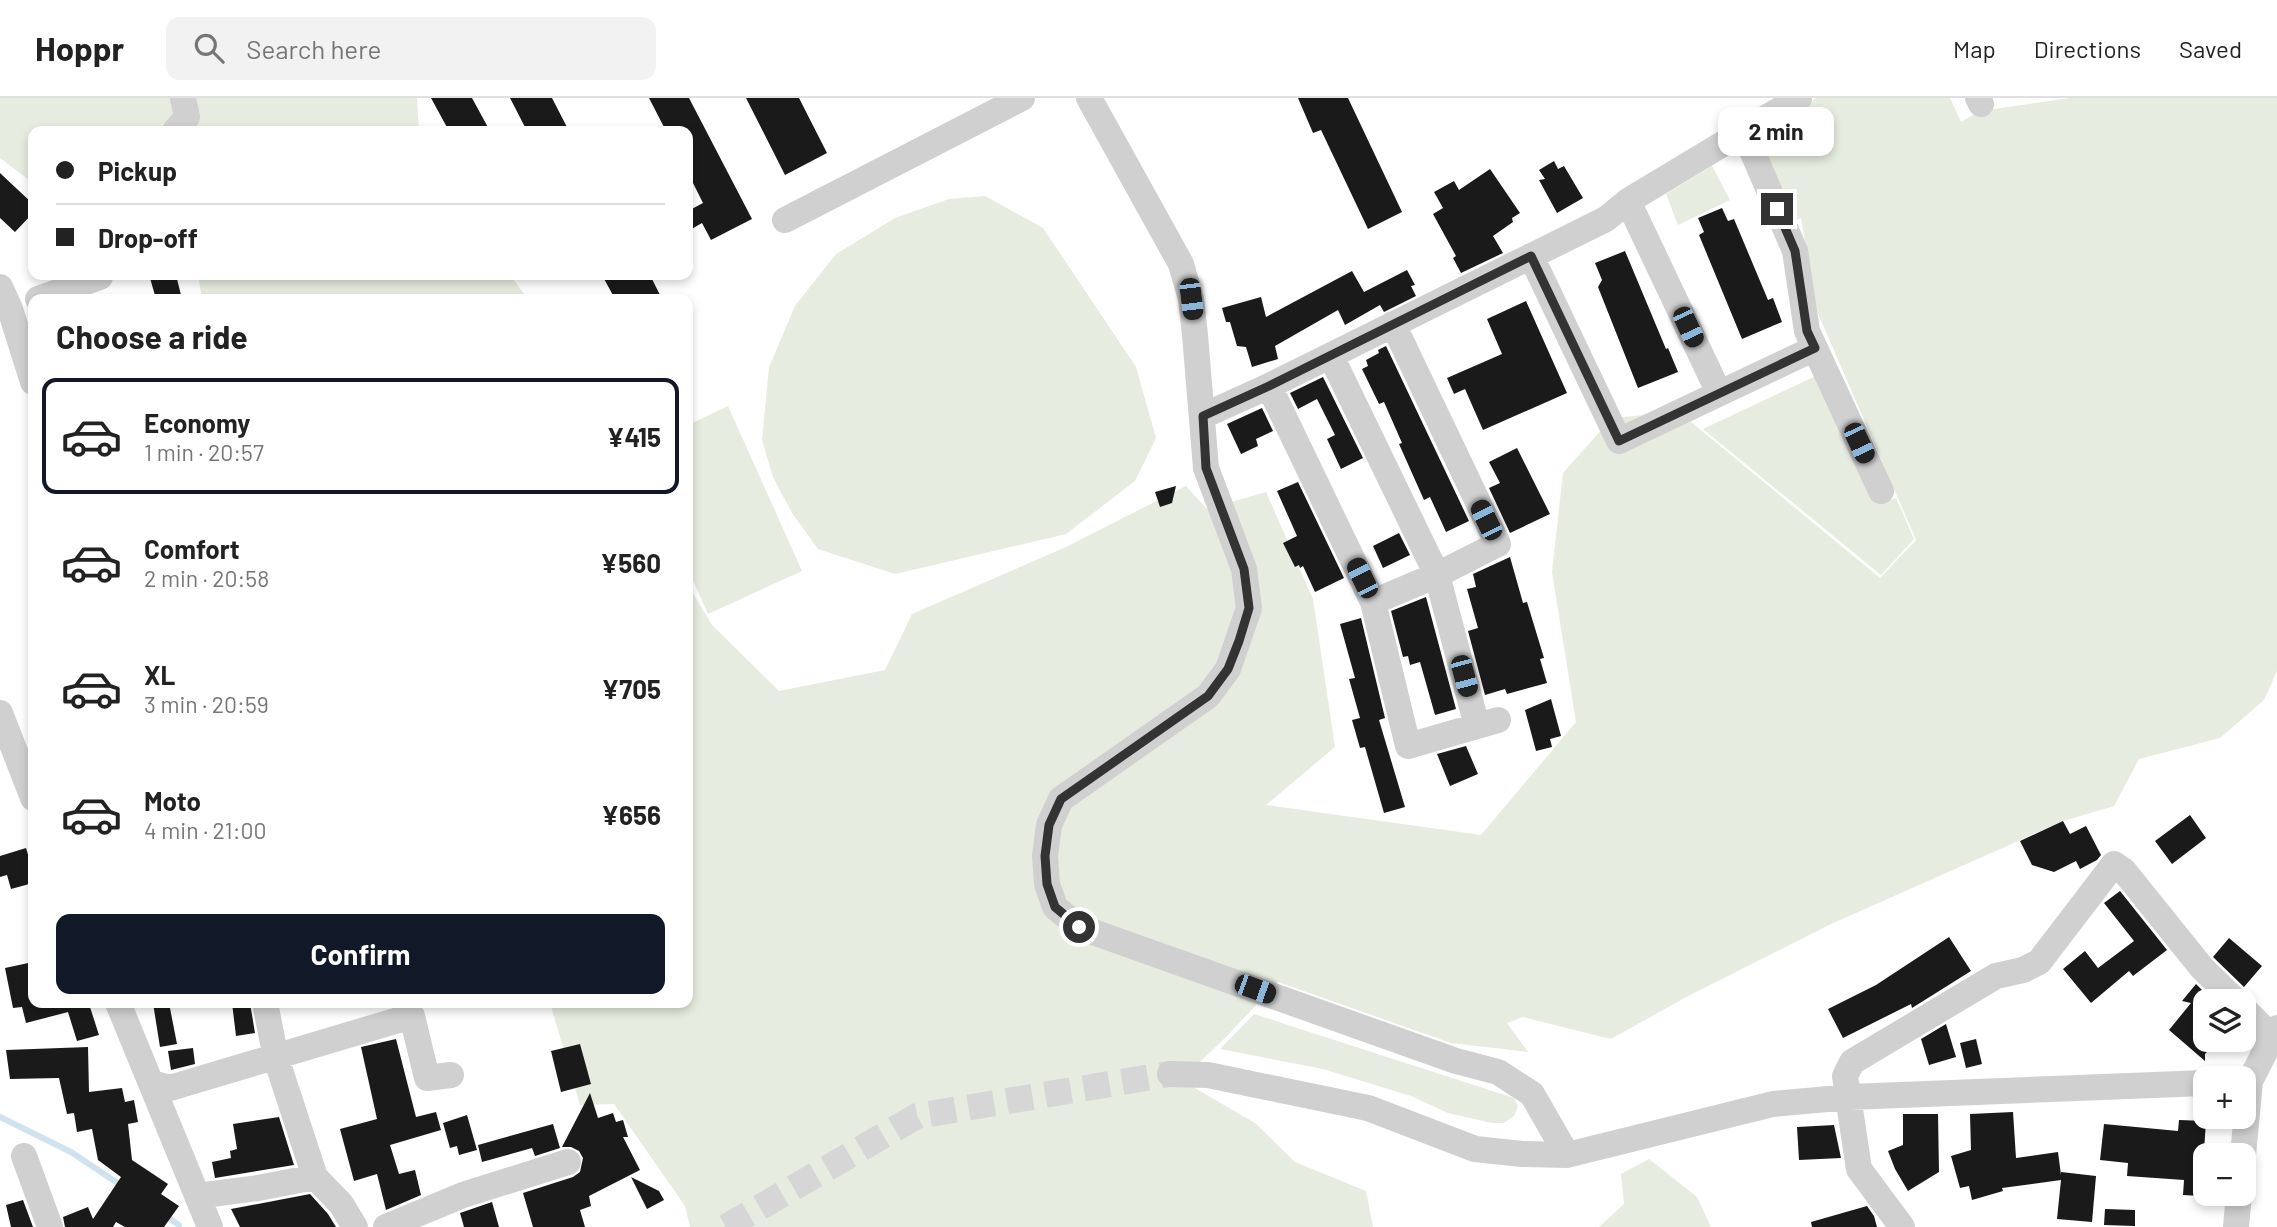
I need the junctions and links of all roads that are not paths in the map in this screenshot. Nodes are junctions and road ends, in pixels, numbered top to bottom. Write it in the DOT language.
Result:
graph roads {
  1 [pos="183,98"];
  2 [pos="1022,98"];
  3 [pos="1089,98"];
  4 [pos="1799,98"];
  5 [pos="179,126"];
  6 [pos="1744,132"];
  7 [pos="1628,201"];
  8 [pos="785,220"];
  9 [pos="1531,256"];
  10 [pos="90,280"];
  11 [pos="43,294"];
  12 [pos="16,302"];
  13 [pos="1393,324"];
  14 [pos="1815,348"];
  15 [pos="1331,356"];
  16 [pos="28,358"];
  17 [pos="1269,386"];
  18 [pos="1719,393"];
  19 [pos="1203,416"];
  20 [pos="1881,491"];
  21 [pos="1437,575"];
  22 [pos="1373,602"];
  23 [pos="0,713"];
  24 [pos="28,784"];
  25 [pos="2224,989"];
  26 [pos="120,1008"];
  27 [pos="266,1008"];
  28 [pos="2256,1018"];
  29 [pos="2275,1032"];
  30 [pos="276,1058"];
  31 [pos="2256,1066"];
  32 [pos="1170,1074"];
  33 [pos="451,1075"];
  34 [pos="152,1083"];
  35 [pos="2193,1083"];
  36 [pos="1850,1097"];
  37 [pos="1567,1155"];
  38 [pos="24,1156"];
  39 [pos="568,1162"];
  40 [pos="315,1177"];
  41 [pos="197,1196"];
  42 [pos="2238,1206"];
  43 [pos="50,1227"];
  44 [pos="210,1227"];
  45 [pos="355,1227"];
  46 [pos="386,1227"];
  47 [pos="1902,1227"];
  48 [pos="2236,1227"];
  1 -- 5 [label="street"];
  2 -- 8 [label="street"];
  3 -- 19 [label="street"];
  4 -- 6 [label="street"];
  6 -- 7 [label="street"];
  6 -- 14 [label="street"];
  7 -- 9 [label="street"];
  7 -- 18 [label="street"];
  9 -- 13 [label="street"];
  9 -- 18 [label="street"];
  10 -- 11 [label="street"];
  12 -- 16 [label="street"];
  13 -- 15 [label="street"];
  13 -- 21 [label="street"];
  14 -- 18 [label="street"];
  14 -- 20 [label="street"];
  15 -- 17 [label="street"];
  15 -- 21 [label="street"];
  17 -- 19 [label="street"];
  17 -- 22 [label="street"];
  19 -- 37 [label="street"];
  21 -- 22 [label="street"];
  21 -- 22 [label="street"];
  23 -- 24 [label="street"];
  25 -- 36 [label="street"];
  26 -- 34 [label="street"];
  27 -- 30 [label="street"];
  28 -- 29 [label="street"];
  29 -- 31 [label="street"];
  30 -- 33 [label="street"];
  30 -- 34 [label="street"];
  30 -- 40 [label="street"];
  32 -- 37 [label="street"];
  34 -- 41 [label="street"];
  35 -- 36 [label="street"];
  36 -- 37 [label="street"];
  36 -- 47 [label="street"];
  38 -- 43 [label="street"];
  39 -- 46 [label="street"];
  40 -- 41 [label="street"];
  40 -- 45 [label="street"];
  41 -- 44 [label="street"];
  42 -- 48 [label="street"];
}
